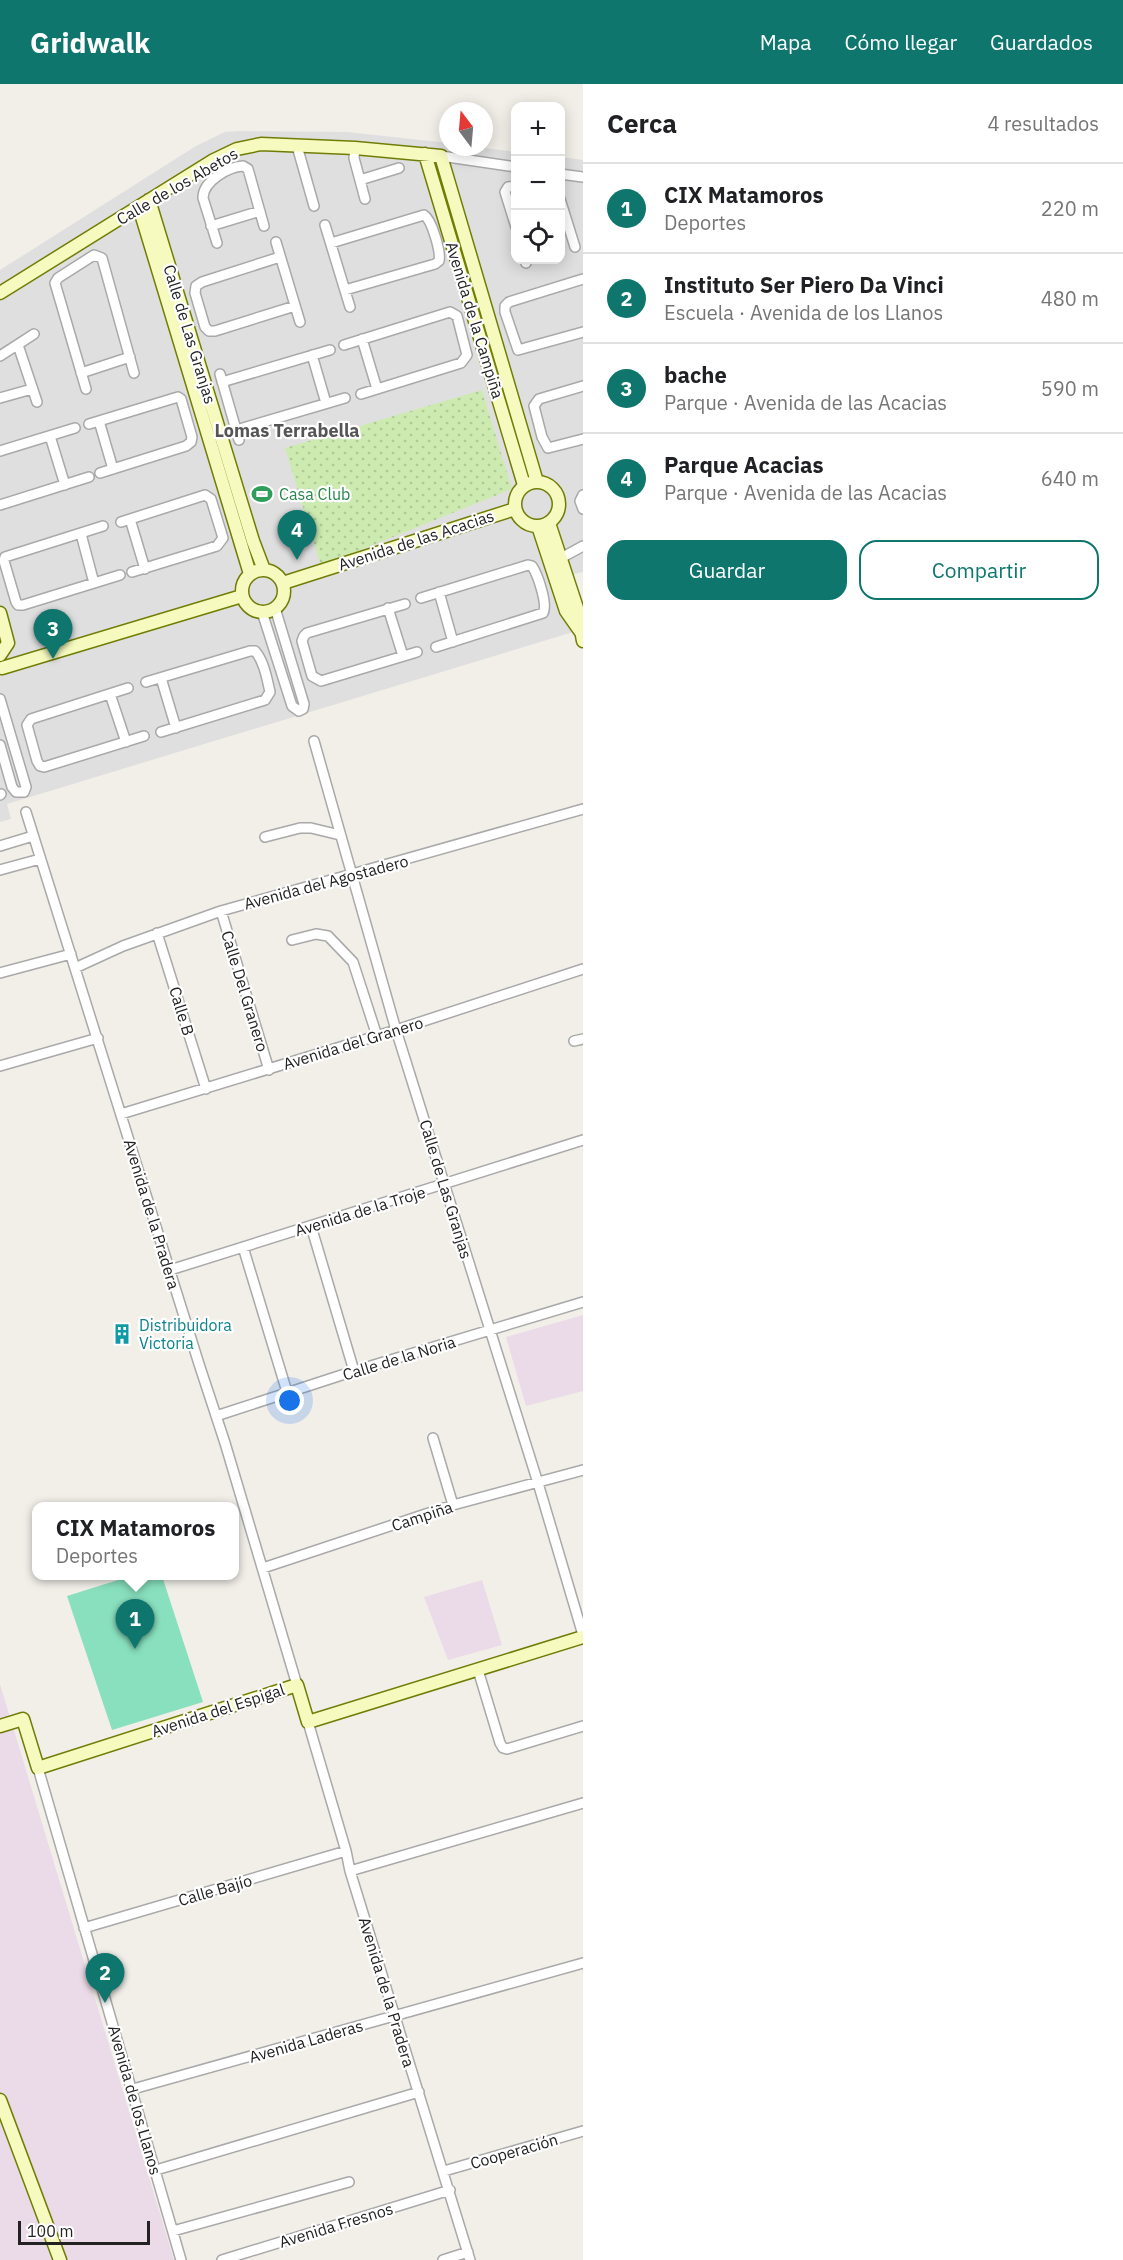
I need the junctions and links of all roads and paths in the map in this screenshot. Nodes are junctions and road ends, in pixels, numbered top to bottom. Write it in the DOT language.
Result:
graph roads {
  1 [pos="297,146"];
  2 [pos="355,148"];
  3 [pos="425,154"];
  4 [pos="439,156"];
  5 [pos="441,156"];
  6 [pos="212,161"];
  7 [pos="511,166"];
  8 [pos="399,168"];
  9 [pos="220,175"];
  10 [pos="565,175"];
  11 [pos="583,177"];
  12 [pos="360,180"];
  13 [pos="511,187"];
  14 [pos="365,199"];
  15 [pos="144,204"];
  16 [pos="314,206"];
  17 [pos="260,211"];
  18 [pos="511,211"];
  19 [pos="325,225"];
  20 [pos="211,226"];
  21 [pos="264,226"];
  22 [pos="565,230"];
  23 [pos="449,233"];
  24 [pos="435,238"];
  25 [pos="276,242"];
  26 [pos="217,243"];
  27 [pos="331,243"];
  28 [pos="574,247"];
  29 [pos="69,251"];
  30 [pos="280,257"];
  31 [pos="77,266"];
  32 [pos="583,279"];
  33 [pos="345,290"];
  34 [pos="0,293"];
  35 [pos="295,306"];
  36 [pos="350,307"];
  37 [pos="200,309"];
  38 [pos="184,314"];
  39 [pos="300,322"];
  40 [pos="509,327"];
  41 [pos="478,332"];
  42 [pos="493,332"];
  43 [pos="583,332"];
  44 [pos="34,334"];
  45 [pos="462,335"];
  46 [pos="362,339"];
  47 [pos="18,345"];
  48 [pos="344,345"];
  49 [pos="330,350"];
  50 [pos="312,355"];
  51 [pos="0,356"];
  52 [pos="130,357"];
  53 [pos="81,373"];
  54 [pos="134,373"];
  55 [pos="507,379"];
  56 [pos="494,383"];
  57 [pos="583,386"];
  58 [pos="378,388"];
  59 [pos="32,389"];
  60 [pos="86,389"];
  61 [pos="361,394"];
  62 [pos="0,398"];
  63 [pos="345,398"];
  64 [pos="37,402"];
  65 [pos="326,403"];
  66 [pos="230,408"];
  67 [pos="208,414"];
  68 [pos="187,419"];
  69 [pos="99,421"];
  70 [pos="89,424"];
  71 [pos="539,425"];
  72 [pos="75,428"];
  73 [pos="522,431"];
  74 [pos="50,436"];
  75 [pos="583,439"];
  76 [pos="0,451"];
  77 [pos="113,469"];
  78 [pos="100,472"];
  79 [pos="89,477"];
  80 [pos="537,482"];
  81 [pos="65,485"];
  82 [pos="524,485"];
  83 [pos="583,495"];
  84 [pos="0,504"];
  85 [pos="515,508"];
  86 [pos="583,510"];
  87 [pos="232,514"];
  88 [pos="217,519"];
  89 [pos="543,524"];
  90 [pos="103,526"];
  91 [pos="81,534"];
  92 [pos="580,547"];
  93 [pos="559,553"];
  94 [pos="145,569"];
  95 [pos="264,570"];
  96 [pos="132,572"];
  97 [pos="250,574"];
  98 [pos="120,575"];
  99 [pos="548,576"];
  100 [pos="5,581"];
  101 [pos="94,583"];
  102 [pos="283,583"];
  103 [pos="439,592"];
  104 [pos="567,594"];
  105 [pos="242,596"];
  106 [pos="421,598"];
  107 [pos="405,604"];
  108 [pos="580,607"];
  109 [pos="275,608"];
  110 [pos="388,609"];
  111 [pos="262,612"];
  112 [pos="0,613"];
  113 [pos="581,636"];
  114 [pos="453,642"];
  115 [pos="436,647"];
  116 [pos="417,652"];
  117 [pos="0,655"];
  118 [pos="403,656"];
  119 [pos="308,661"];
  120 [pos="293,666"];
  121 [pos="281,670"];
  122 [pos="1,671"];
  123 [pos="266,675"];
  124 [pos="160,678"];
  125 [pos="146,682"];
  126 [pos="129,688"];
  127 [pos="110,694"];
  128 [pos="0,699"];
  129 [pos="176,728"];
  130 [pos="161,732"];
  131 [pos="144,736"];
  132 [pos="314,741"];
  133 [pos="126,742"];
  134 [pos="0,745"];
  135 [pos="32,745"];
  136 [pos="16,750"];
  137 [pos="583,809"];
  138 [pos="26,812"];
  139 [pos="340,835"];
  140 [pos="33,836"];
  141 [pos="265,837"];
  142 [pos="0,846"];
  143 [pos="40,859"];
  144 [pos="0,870"];
  145 [pos="351,876"];
  146 [pos="221,911"];
  147 [pos="157,933"];
  148 [pos="292,940"];
  149 [pos="71,954"];
  150 [pos="75,969"];
  151 [pos="583,969"];
  152 [pos="0,973"];
  153 [pos="396,1030"];
  154 [pos="377,1036"];
  155 [pos="98,1038"];
  156 [pos="0,1066"];
  157 [pos="269,1070"];
  158 [pos="206,1089"];
  159 [pos="122,1114"];
  160 [pos="583,1140"];
  161 [pos="445,1185"];
  162 [pos="311,1226"];
  163 [pos="243,1247"];
  164 [pos="170,1270"];
  165 [pos="583,1302"];
  166 [pos="489,1330"];
  167 [pos="354,1371"];
  168 [pos="287,1392"];
  169 [pos="216,1416"];
  170 [pos="433,1438"];
  171 [pos="583,1470"];
  172 [pos="538,1483"];
  173 [pos="453,1505"];
  174 [pos="263,1568"];
  175 [pos="583,1636"];
  176 [pos="478,1670"];
  177 [pos="297,1685"];
  178 [pos="308,1722"];
  179 [pos="0,1726"];
  180 [pos="583,1726"];
  181 [pos="38,1768"];
  182 [pos="583,1803"];
  183 [pos="346,1851"];
  184 [pos="350,1871"];
  185 [pos="84,1928"];
  186 [pos="583,1963"];
  187 [pos="394,2016"];
  188 [pos="133,2089"];
  189 [pos="419,2092"];
  190 [pos="0,2100"];
  191 [pos="583,2131"];
  192 [pos="156,2170"];
  193 [pos="444,2171"];
  194 [pos="349,2182"];
  195 [pos="450,2190"];
  196 [pos="173,2231"];
  197 [pos="469,2256"];
  198 [pos="60,2260"];
  199 [pos="181,2260"];
  200 [pos="222,2260"];
  201 [pos="443,2260"];
  1 -- 2 [label="street, Calle de los Abetos"];
  1 -- 6 [label="street, Calle de los Abetos"];
  1 -- 16 [label="street"];
  2 -- 3 [label="street, Calle de los Abetos"];
  2 -- 12 [label="street"];
  3 -- 4 [label="street, Calle de los Abetos"];
  3 -- 23 [label="street, Avenida de la Campiña"];
  5 -- 7 [label="street, Calle de los Abetos"];
  5 -- 42 [label="street, Avenida de la Campiña"];
  6 -- 9 [label="street"];
  6 -- 15 [label="street, Calle de los Abetos"];
  8 -- 12 [label="street"];
  9 -- 17 [label="street"];
  9 -- 20 [label="street"];
  10 -- 11 [label="street"];
  12 -- 14 [label="street"];
  13 -- 18 [label="street"];
  15 -- 29 [label="street, Calle de los Abetos"];
  15 -- 38 [label="street, Calle de Las Granjas"];
  15 -- 67 [label="street, Calle de Las Granjas"];
  17 -- 20 [label="street"];
  17 -- 21 [label="street"];
  19 -- 27 [label="street"];
  20 -- 26 [label="street"];
  22 -- 28 [label="street"];
  23 -- 24 [label="street"];
  23 -- 41 [label="street, Avenida de la Campiña"];
  24 -- 27 [label="street"];
  24 -- 33 [label="street"];
  25 -- 30 [label="street"];
  27 -- 33 [label="street"];
  29 -- 31 [label="street"];
  29 -- 34 [label="street, Calle de los Abetos"];
  30 -- 35 [label="street"];
  30 -- 37 [label="street"];
  31 -- 52 [label="street"];
  31 -- 53 [label="street"];
  32 -- 40 [label="street"];
  33 -- 36 [label="street"];
  35 -- 37 [label="street"];
  35 -- 39 [label="street"];
  37 -- 38 [label="street"];
  38 -- 67 [label="street, Calle de Las Granjas"];
  40 -- 42 [label="street"];
  40 -- 43 [label="street"];
  41 -- 45 [label="street"];
  41 -- 56 [label="street, Avenida de la Campiña"];
  42 -- 55 [label="street, Avenida de la Campiña"];
  44 -- 47 [label="street"];
  45 -- 46 [label="street"];
  45 -- 58 [label="street"];
  46 -- 48 [label="street"];
  46 -- 58 [label="street"];
  47 -- 51 [label="street"];
  47 -- 59 [label="street"];
  49 -- 50 [label="street"];
  50 -- 65 [label="street"];
  50 -- 66 [label="street"];
  52 -- 53 [label="street"];
  52 -- 54 [label="street"];
  53 -- 60 [label="street"];
  55 -- 56 [label="street"];
  55 -- 73 [label="street, Avenida de la Campiña"];
  56 -- 82 [label="street, Avenida de la Campiña"];
  57 -- 71 [label="street"];
  58 -- 61 [label="street"];
  59 -- 62 [label="street"];
  59 -- 64 [label="street"];
  63 -- 65 [label="street"];
  65 -- 66 [label="street"];
  66 -- 67 [label="street"];
  67 -- 68 [label="street"];
  67 -- 87 [label="street, Calle de Las Granjas"];
  67 -- 95 [label="street, Calle de Las Granjas"];
  68 -- 69 [label="street"];
  68 -- 77 [label="street"];
  69 -- 70 [label="street"];
  69 -- 77 [label="street"];
  71 -- 73 [label="street"];
  71 -- 75 [label="street"];
  72 -- 74 [label="street"];
  73 -- 80 [label="street, Avenida de la Campiña"];
  74 -- 76 [label="street"];
  74 -- 81 [label="street"];
  77 -- 78 [label="street"];
  79 -- 81 [label="street"];
  80 -- 82 [label="street"];
  80 -- 89 [label="street"];
  81 -- 84 [label="street"];
  82 -- 85 [label="street"];
  83 -- 86 [label="street"];
  85 -- 89 [label="street"];
  85 -- 102 [label="street, Avenida de las Acacias"];
  87 -- 88 [label="street"];
  87 -- 97 [label="street, Calle de Las Granjas"];
  88 -- 94 [label="street"];
  88 -- 94 [label="street"];
  89 -- 93 [label="street"];
  89 -- 99 [label="street"];
  90 -- 91 [label="street"];
  91 -- 100 [label="street"];
  91 -- 101 [label="street"];
  92 -- 93 [label="street"];
  93 -- 99 [label="street"];
  94 -- 96 [label="street"];
  95 -- 97 [label="street"];
  95 -- 102 [label="street"];
  97 -- 105 [label="street"];
  98 -- 101 [label="street"];
  99 -- 103 [label="street"];
  99 -- 104 [label="street"];
  99 -- 114 [label="street"];
  100 -- 101 [label="street"];
  102 -- 109 [label="street"];
  103 -- 106 [label="street"];
  103 -- 114 [label="street"];
  104 -- 108 [label="street"];
  104 -- 113 [label="street"];
  105 -- 111 [label="street"];
  105 -- 122 [label="street"];
  107 -- 110 [label="street"];
  108 -- 113 [label="street"];
  109 -- 111 [label="street"];
  109 -- 120 [label="street"];
  110 -- 118 [label="street"];
  110 -- 119 [label="street"];
  111 -- 121 [label="street"];
  112 -- 117 [label="street"];
  114 -- 115 [label="street"];
  116 -- 118 [label="street"];
  118 -- 119 [label="street"];
  119 -- 120 [label="street"];
  120 -- 121 [label="street"];
  121 -- 123 [label="street"];
  123 -- 124 [label="street"];
  123 -- 129 [label="street"];
  124 -- 125 [label="street"];
  124 -- 129 [label="street"];
  126 -- 127 [label="street"];
  127 -- 133 [label="street"];
  127 -- 135 [label="street"];
  128 -- 136 [label="street"];
  129 -- 130 [label="street"];
  131 -- 133 [label="street"];
  132 -- 139 [label="street, Calle de Las Granjas"];
  133 -- 135 [label="street"];
  134 -- 136 [label="street"];
  135 -- 136 [label="street"];
  137 -- 145 [label="street, Avenida del Agostadero"];
  138 -- 140 [label="street, Avenida de la Pradera"];
  139 -- 141 [label="street"];
  139 -- 145 [label="street, Calle de Las Granjas"];
  140 -- 142 [label="street"];
  140 -- 143 [label="street, Avenida de la Pradera"];
  143 -- 144 [label="street"];
  143 -- 149 [label="street, Avenida de la Pradera"];
  145 -- 146 [label="street, Avenida del Agostadero"];
  145 -- 153 [label="street, Calle de Las Granjas"];
  146 -- 147 [label="street, Avenida del Agostadero"];
  146 -- 157 [label="street, Calle Del Granero"];
  147 -- 150 [label="street, Avenida del Agostadero"];
  147 -- 158 [label="street, Calle B"];
  148 -- 154 [label="street"];
  149 -- 150 [label="street, Avenida de la Pradera"];
  149 -- 152 [label="street"];
  150 -- 155 [label="street, Avenida de la Pradera"];
  151 -- 153 [label="street, Avenida del Granero"];
  153 -- 154 [label="street, Avenida del Granero"];
  153 -- 161 [label="street, Calle de Las Granjas"];
  154 -- 157 [label="street, Avenida del Granero"];
  155 -- 156 [label="street"];
  155 -- 159 [label="street, Avenida de la Pradera"];
  157 -- 158 [label="street, Avenida del Granero"];
  158 -- 159 [label="street, Avenida del Granero"];
  159 -- 164 [label="street, Avenida de la Pradera"];
  160 -- 161 [label="street, Avenida de la Troje"];
  161 -- 162 [label="street, Avenida de la Troje"];
  161 -- 166 [label="street, Calle de Las Granjas"];
  162 -- 163 [label="street, Avenida de la Troje"];
  162 -- 167 [label="street"];
  163 -- 164 [label="street, Avenida de la Troje"];
  163 -- 168 [label="street"];
  164 -- 169 [label="street, Avenida de la Pradera"];
  165 -- 166 [label="street, Calle de la Noria"];
  166 -- 167 [label="street, Calle de la Noria"];
  166 -- 172 [label="street, Calle de Las Granjas"];
  167 -- 168 [label="street, Calle de la Noria"];
  168 -- 169 [label="street, Calle de la Noria"];
  169 -- 174 [label="street, Avenida de la Pradera"];
  170 -- 173 [label="street"];
  171 -- 172 [label="street, Campiña"];
  172 -- 173 [label="street, Campiña"];
  172 -- 175 [label="street, Calle de Las Granjas"];
  173 -- 174 [label="street, Campiña"];
  174 -- 177 [label="street, Avenida de la Pradera"];
  175 -- 176 [label="street"];
  176 -- 178 [label="street"];
  176 -- 180 [label="street"];
  177 -- 178 [label="street, Avenida del Espigal"];
  177 -- 181 [label="street, Avenida del Espigal"];
  178 -- 183 [label="street, Avenida de la Pradera"];
  179 -- 181 [label="street"];
  181 -- 185 [label="street, Avenida de los Llanos"];
  182 -- 184 [label="street"];
  183 -- 184 [label="street, Avenida de la Pradera"];
  183 -- 185 [label="street, Calle Bajío"];
  184 -- 187 [label="street, Avenida de la Pradera"];
  185 -- 188 [label="street, Avenida de los Llanos"];
  186 -- 187 [label="street, Avenida Laderas"];
  187 -- 188 [label="street, Avenida Laderas"];
  187 -- 189 [label="street, Avenida de la Pradera"];
  188 -- 192 [label="street, Avenida de los Llanos"];
  189 -- 192 [label="street"];
  189 -- 193 [label="street, Avenida de la Pradera"];
  190 -- 198 [label="street"];
  191 -- 193 [label="street, Cooperación"];
  192 -- 196 [label="street, Avenida de los Llanos"];
  193 -- 195 [label="street, Avenida de la Pradera"];
  194 -- 196 [label="street"];
  195 -- 197 [label="street, Avenida de la Pradera"];
  195 -- 200 [label="street, Avenida Fresnos"];
  196 -- 199 [label="street, Avenida de los Llanos"];
  197 -- 201 [label="street"];
}
